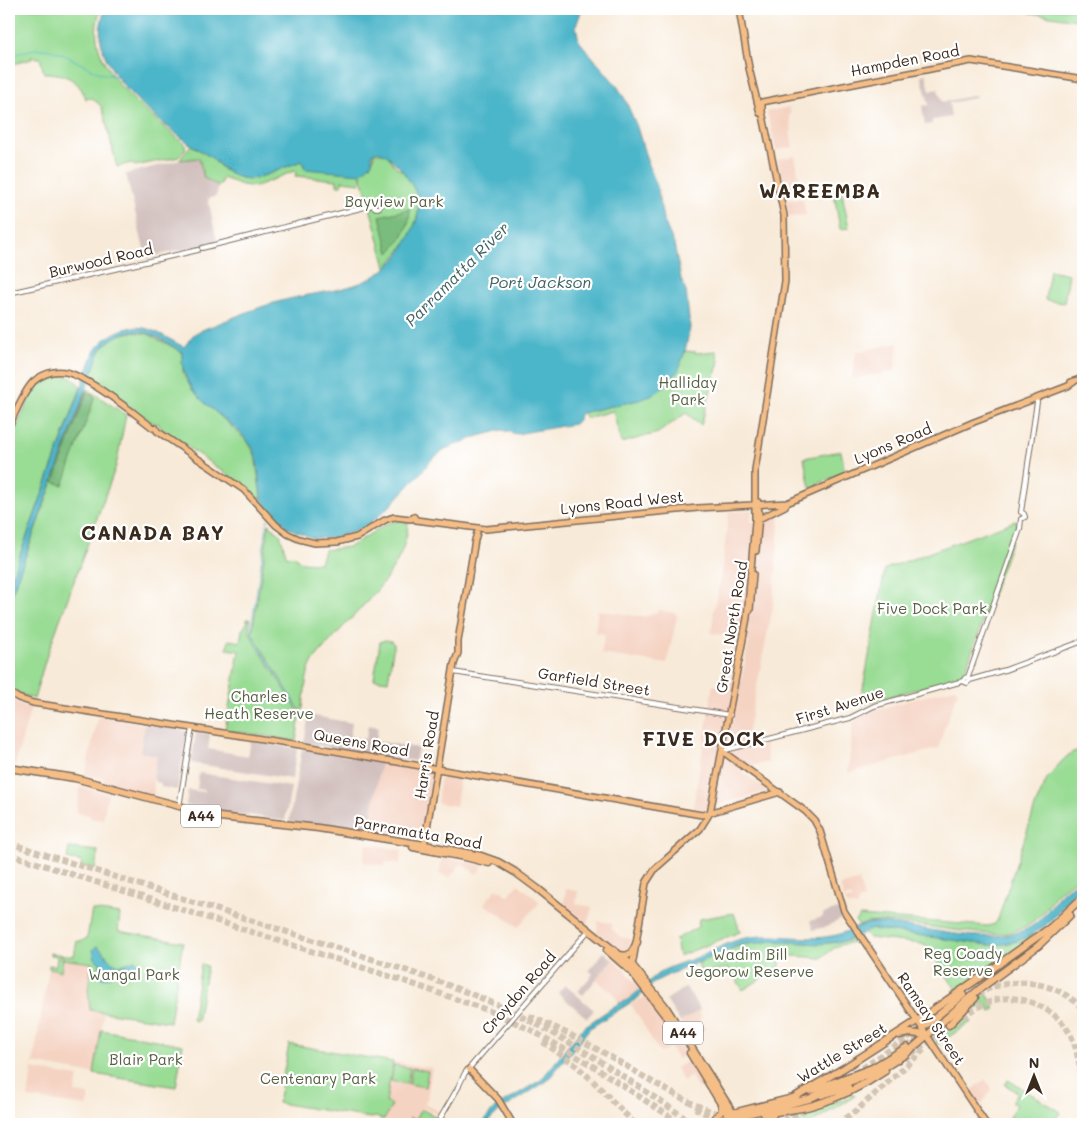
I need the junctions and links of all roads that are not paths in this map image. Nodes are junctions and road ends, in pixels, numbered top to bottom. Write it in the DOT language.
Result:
graph roads {
  1 [pos="739,9"];
  2 [pos="1083,79"];
  3 [pos="760,103"];
  4 [pos="373,206"];
  5 [pos="9,293"];
  6 [pos="1083,378"];
  7 [pos="1035,398"];
  8 [pos="9,426"];
  9 [pos="787,503"];
  10 [pos="757,505"];
  11 [pos="759,519"];
  12 [pos="476,530"];
  13 [pos="1083,641"];
  14 [pos="453,672"];
  15 [pos="969,678"];
  16 [pos="9,692"];
  17 [pos="729,714"];
  18 [pos="192,728"];
  19 [pos="722,751"];
  20 [pos="437,769"];
  21 [pos="9,770"];
  22 [pos="780,792"];
  23 [pos="179,807"];
  24 [pos="710,813"];
  25 [pos="424,847"];
  26 [pos="1083,897"];
  27 [pos="1083,902"];
  28 [pos="1051,927"];
  29 [pos="587,932"];
  30 [pos="637,942"];
  31 [pos="620,954"];
  32 [pos="631,967"];
  33 [pos="995,978"];
  34 [pos="918,1021"];
  35 [pos="948,1025"];
  36 [pos="925,1026"];
  37 [pos="896,1036"];
  38 [pos="927,1036"];
  39 [pos="907,1047"];
  40 [pos="903,1056"];
  41 [pos="468,1070"];
  42 [pos="863,1080"];
  43 [pos="793,1098"];
  44 [pos="809,1099"];
  45 [pos="776,1113"];
  46 [pos="730,1116"];
  47 [pos="437,1124"];
  48 [pos="513,1124"];
  49 [pos="711,1124"];
  50 [pos="757,1124"];
  51 [pos="986,1124"];
  1 -- 3 [label="main road, Great North Road"];
  2 -- 3 [label="main road, Hampden Road"];
  3 -- 10 [label="main road, Great North Road"];
  4 -- 5 [label="street, Burwood Road"];
  6 -- 7 [label="main road, Lyons Road"];
  7 -- 9 [label="main road, Lyons Road"];
  7 -- 15 [label="street"];
  8 -- 12 [label="main road"];
  9 -- 10 [label="main road, Lyons Road"];
  9 -- 11 [label="main road"];
  10 -- 11 [label="main road, Great North Road"];
  10 -- 12 [label="main road, Lyons Road West"];
  10 -- 17 [label="main road, Great North Road"];
  11 -- 17 [label="main road, Great North Road"];
  12 -- 14 [label="main road, Harris Road"];
  13 -- 15 [label="street"];
  14 -- 17 [label="street, Garfield Street"];
  14 -- 20 [label="main road, Harris Road"];
  15 -- 19 [label="street, First Avenue"];
  16 -- 18 [label="main road, Queens Road"];
  17 -- 19 [label="main road, Great North Road"];
  18 -- 20 [label="main road, Queens Road"];
  18 -- 23 [label="street"];
  19 -- 22 [label="main road, Ramsay Street"];
  19 -- 24 [label="main road, Great North Road"];
  20 -- 24 [label="main road, Queens Road"];
  20 -- 25 [label="main road, Harris Road"];
  21 -- 23 [label="highway, Parramatta Road / A44"];
  21 -- 25 [label="highway, Parramatta Road / A44"];
  22 -- 24 [label="main road, Queens Road"];
  22 -- 34 [label="main road, Ramsay Street"];
  23 -- 25 [label="highway, Parramatta Road / A44"];
  24 -- 30 [label="main road, Great North Road"];
  25 -- 29 [label="highway, Parramatta Road / A44"];
  26 -- 28 [label="highway"];
  27 -- 33 [label="highway"];
  28 -- 34 [label="highway, Wattle Street"];
  28 -- 36 [label="highway"];
  29 -- 31 [label="highway, Parramatta Road / A44"];
  29 -- 32 [label="highway, Parramatta Road / A44"];
  29 -- 41 [label="street, Croydon Road"];
  30 -- 31 [label="highway"];
  30 -- 32 [label="main road, Great North Road"];
  31 -- 32 [label="highway, Parramatta Road / A44"];
  32 -- 46 [label="highway, Parramatta Road / A44"];
  33 -- 35 [label="highway"];
  33 -- 38 [label="highway, Wattle Street"];
  34 -- 37 [label="highway, Wattle Street"];
  34 -- 38 [label="main road, Ramsay Street"];
  37 -- 38 [label="highway"];
  37 -- 43 [label="highway, Wattle Street"];
  38 -- 40 [label="highway, Wattle Street"];
  38 -- 51 [label="main road, Ramsay Street"];
  39 -- 43 [label="highway"];
  40 -- 44 [label="highway, Wattle Street"];
  40 -- 45 [label="highway, Wattle Street"];
  41 -- 47 [label="street, Croydon Road"];
  41 -- 48 [label="main road"];
  42 -- 44 [label="highway"];
  43 -- 46 [label="highway, Wattle Street"];
  44 -- 46 [label="highway, Wattle Street"];
  45 -- 46 [label="highway, Wattle Street"];
  45 -- 50 [label="highway"];
  46 -- 49 [label="main road"];
  46 -- 49 [label="main road"];
}
